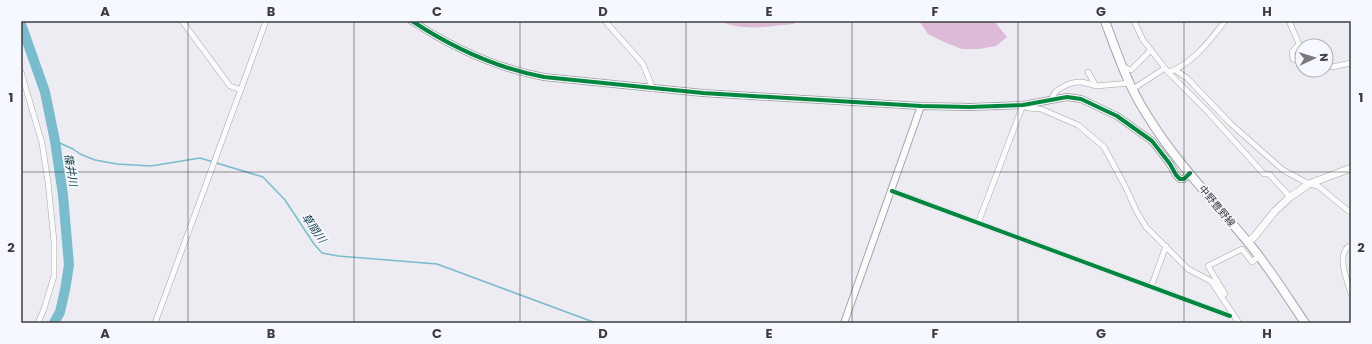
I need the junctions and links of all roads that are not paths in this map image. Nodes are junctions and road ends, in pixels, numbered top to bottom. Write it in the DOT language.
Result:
graph roads {
  1 [pos="182,21"];
  2 [pos="266,21"];
  3 [pos="412,21"];
  4 [pos="605,21"];
  5 [pos="1105,21"];
  6 [pos="1134,21"];
  7 [pos="1225,21"];
  8 [pos="1292,21"];
  9 [pos="1296,38"];
  10 [pos="1151,50"];
  11 [pos="1294,50"];
  12 [pos="1294,59"];
  13 [pos="1351,63"];
  14 [pos="1123,67"];
  15 [pos="1334,67"];
  16 [pos="1166,70"];
  17 [pos="1175,70"];
  18 [pos="21,72"];
  19 [pos="1088,72"];
  20 [pos="1096,86"];
  21 [pos="1131,86"];
  22 [pos="653,89"];
  23 [pos="241,90"];
  24 [pos="1052,99"];
  25 [pos="1023,105"];
  26 [pos="921,106"];
  27 [pos="1351,168"];
  28 [pos="1190,173"];
  29 [pos="1309,184"];
  30 [pos="892,191"];
  31 [pos="1290,198"];
  32 [pos="1351,214"];
  33 [pos="978,223"];
  34 [pos="1248,242"];
  35 [pos="1351,245"];
  36 [pos="1166,246"];
  37 [pos="1259,256"];
  38 [pos="1151,287"];
  39 [pos="1351,294"];
  40 [pos="1222,296"];
  41 [pos="1230,314"];
  42 [pos="38,323"];
  43 [pos="155,323"];
  44 [pos="844,323"];
  45 [pos="1227,323"];
  46 [pos="1239,323"];
  47 [pos="1305,323"];
  1 -- 23 [label="street"];
  2 -- 23 [label="street"];
  3 -- 22 [label="street"];
  4 -- 22 [label="street"];
  5 -- 14 [label="main road, 中野豊野線"];
  6 -- 10 [label="street"];
  7 -- 17 [label="street"];
  8 -- 9 [label="street"];
  10 -- 14 [label="street"];
  10 -- 16 [label="street"];
  11 -- 12 [label="street"];
  13 -- 15 [label="street"];
  14 -- 21 [label="main road, 中野豊野線"];
  16 -- 17 [label="street"];
  16 -- 21 [label="street"];
  16 -- 31 [label="street"];
  17 -- 29 [label="street"];
  18 -- 42 [label="street"];
  19 -- 20 [label="street"];
  20 -- 21 [label="street"];
  20 -- 24 [label="street"];
  21 -- 28 [label="main road, 中野豊野線"];
  22 -- 26 [label="street"];
  23 -- 43 [label="street"];
  24 -- 25 [label="street"];
  24 -- 28 [label="street"];
  25 -- 26 [label="street"];
  25 -- 33 [label="street"];
  25 -- 36 [label="street"];
  26 -- 30 [label="street"];
  27 -- 29 [label="main road"];
  28 -- 34 [label="main road, 中野豊野線"];
  29 -- 31 [label="main road"];
  29 -- 32 [label="street"];
  30 -- 33 [label="street"];
  30 -- 44 [label="street"];
  31 -- 34 [label="main road"];
  33 -- 38 [label="street"];
  34 -- 37 [label="main road, 中野豊野線"];
  35 -- 39 [label="street"];
  36 -- 38 [label="street"];
  36 -- 40 [label="street"];
  37 -- 40 [label="street"];
  37 -- 47 [label="main road, 中野豊野線"];
  38 -- 41 [label="street"];
  40 -- 41 [label="street"];
  41 -- 45 [label="street"];
  41 -- 46 [label="street"];
}
